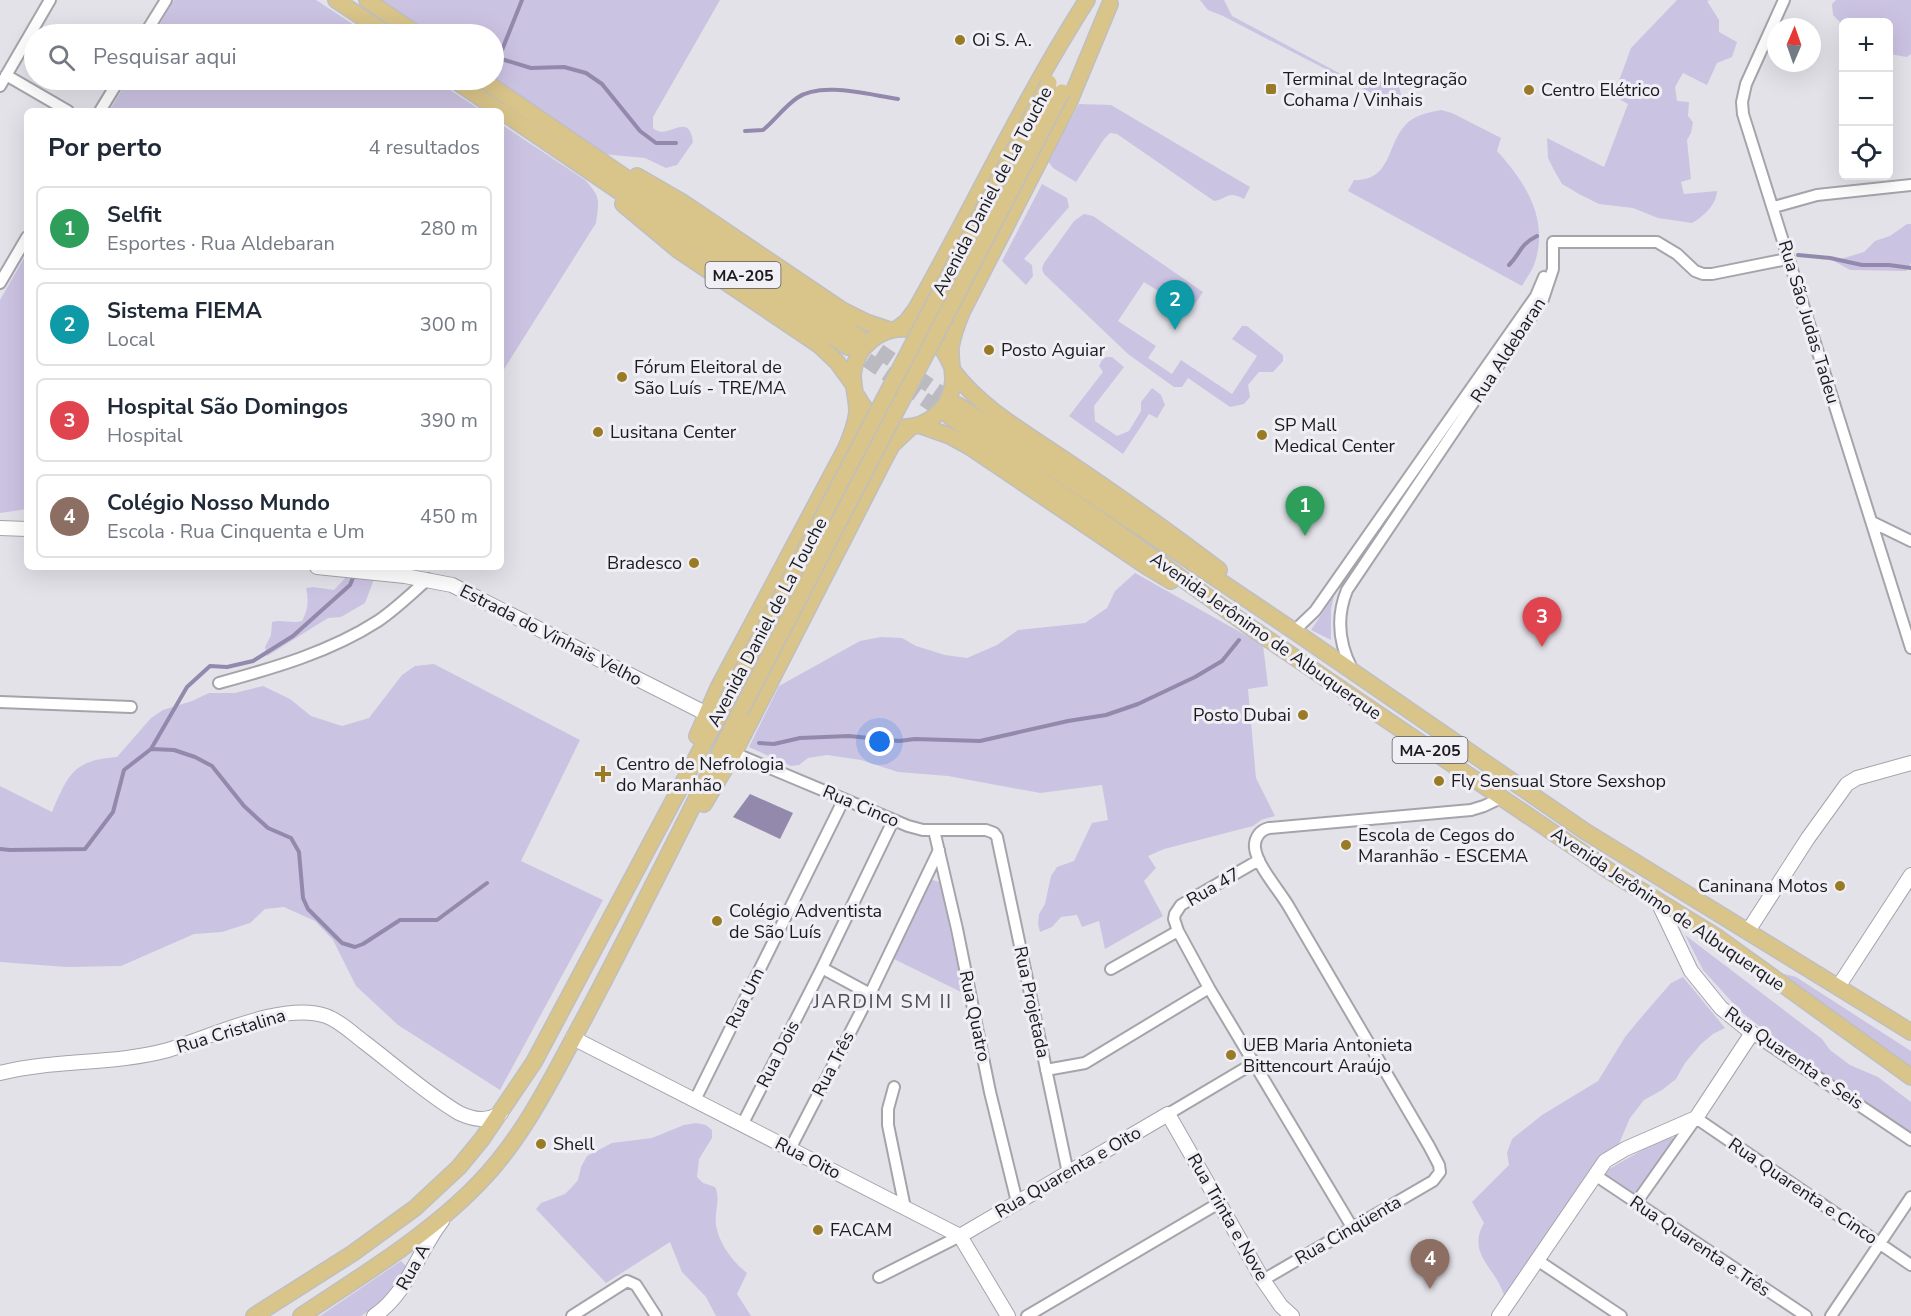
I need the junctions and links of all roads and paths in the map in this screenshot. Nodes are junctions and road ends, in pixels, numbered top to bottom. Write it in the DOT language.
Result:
graph roads {
  1 [pos="50,0"];
  2 [pos="166,0"];
  3 [pos="336,0"];
  4 [pos="367,0"];
  5 [pos="1088,0"];
  6 [pos="1784,0"];
  7 [pos="1111,2"];
  8 [pos="36,24"];
  9 [pos="151,24"];
  10 [pos="372,24"];
  11 [pos="402,24"];
  12 [pos="24,44"];
  13 [pos="6,75"];
  14 [pos="24,85"];
  15 [pos="0,86"];
  16 [pos="32,90"];
  17 [pos="113,90"];
  18 [pos="469,90"];
  19 [pos="496,90"];
  20 [pos="63,108"];
  21 [pos="102,108"];
  22 [pos="496,108"];
  23 [pos="504,113"];
  24 [pos="586,160"];
  25 [pos="1911,185"];
  26 [pos="1774,207"];
  27 [pos="24,242"];
  28 [pos="1553,242"];
  29 [pos="1787,259"];
  30 [pos="0,283"];
  31 [pos="893,330"];
  32 [pos="854,343"];
  33 [pos="952,368"];
  34 [pos="855,390"];
  35 [pos="915,426"];
  36 [pos="1872,522"];
  37 [pos="0,528"];
  38 [pos="24,529"];
  39 [pos="1911,541"];
  40 [pos="334,570"];
  41 [pos="428,579"];
  42 [pos="1247,625"];
  43 [pos="1294,631"];
  44 [pos="1911,648"];
  45 [pos="1354,672"];
  46 [pos="219,683"];
  47 [pos="0,702"];
  48 [pos="132,707"];
  49 [pos="707,714"];
  50 [pos="734,753"];
  51 [pos="1911,763"];
  52 [pos="1501,798"];
  53 [pos="843,799"];
  54 [pos="893,821"];
  55 [pos="659,824"];
  56 [pos="934,830"];
  57 [pos="994,833"];
  58 [pos="939,850"];
  59 [pos="1257,855"];
  60 [pos="1911,875"];
  61 [pos="646,899"];
  62 [pos="1657,900"];
  63 [pos="1178,931"];
  64 [pos="1748,931"];
  65 [pos="822,968"];
  66 [pos="1111,969"];
  67 [pos="1838,987"];
  68 [pos="1209,988"];
  69 [pos="870,994"];
  70 [pos="1909,1031"];
  71 [pos="1752,1033"];
  72 [pos="573,1038"];
  73 [pos="1254,1063"];
  74 [pos="1046,1070"];
  75 [pos="0,1074"];
  76 [pos="1907,1074"];
  77 [pos="894,1087"];
  78 [pos="695,1100"];
  79 [pos="501,1113"];
  80 [pos="1168,1114"];
  81 [pos="1696,1118"];
  82 [pos="742,1125"];
  83 [pos="1911,1140"];
  84 [pos="790,1149"];
  85 [pos="1068,1173"];
  86 [pos="1595,1175"];
  87 [pos="1911,1197"];
  88 [pos="1017,1202"];
  89 [pos="1219,1203"];
  90 [pos="1635,1203"];
  91 [pos="905,1208"];
  92 [pos="448,1214"];
  93 [pos="1352,1227"];
  94 [pos="960,1236"];
  95 [pos="1880,1244"];
  96 [pos="1538,1260"];
  97 [pos="1911,1265"];
  98 [pos="879,1277"];
  99 [pos="1263,1280"];
  100 [pos="254,1316"];
  101 [pos="301,1316"];
  102 [pos="374,1316"];
  103 [pos="572,1316"];
  104 [pos="656,1316"];
  105 [pos="1008,1316"];
  106 [pos="1027,1316"];
  107 [pos="1292,1316"];
  108 [pos="1499,1316"];
  109 [pos="1621,1316"];
  110 [pos="1806,1316"];
  111 [pos="1831,1316"];
  1 -- 8 [label="street"];
  2 -- 9 [label="street"];
  3 -- 10 [label="main road"];
  4 -- 11 [label="main road"];
  5 -- 31 [label="main road"];
  5 -- 55 [label="main road, Avenida Daniel de La Touche, bridge"];
  6 -- 26 [label="street, Rua São Judas Tadeu"];
  7 -- 33 [label="main road"];
  7 -- 61 [label="main road, Avenida Daniel de La Touche, bridge"];
  12 -- 13 [label="street"];
  13 -- 14 [label="street"];
  13 -- 15 [label="street"];
  16 -- 20 [label="street"];
  17 -- 21 [label="street"];
  18 -- 22 [label="main road, MA-205"];
  19 -- 24 [label="main road, MA-205"];
  23 -- 24 [label="main road, MA-205"];
  24 -- 31 [label="main road"];
  24 -- 32 [label="main road, MA-205"];
  24 -- 34 [label="main road"];
  25 -- 26 [label="street"];
  26 -- 29 [label="street, Rua São Judas Tadeu"];
  27 -- 30 [label="street"];
  28 -- 29 [label="street"];
  28 -- 43 [label="street, Rua Aldebaran"];
  28 -- 45 [label="street, Rua Aldebaran"];
  29 -- 36 [label="street, Rua São Judas Tadeu"];
  31 -- 33 [label="main road"];
  31 -- 34 [label="main road"];
  33 -- 35 [label="main road"];
  33 -- 43 [label="main road"];
  34 -- 35 [label="main road"];
  34 -- 49 [label="main road"];
  35 -- 42 [label="main road"];
  35 -- 50 [label="main road"];
  36 -- 39 [label="street"];
  36 -- 44 [label="street, Rua São Judas Tadeu"];
  37 -- 38 [label="street"];
  40 -- 41 [label="street, Estrada do Vinhais Velho"];
  41 -- 46 [label="street"];
  41 -- 49 [label="street, Estrada do Vinhais Velho"];
  42 -- 43 [label="main road, Avenida Jerônimo de Albuquerque / MA-205"];
  42 -- 52 [label="main road, Avenida Jerônimo de Albuquerque / MA-205"];
  43 -- 45 [label="main road, Avenida Jerônimo de Albuquerque / MA-205"];
  45 -- 64 [label="main road, Avenida Jerônimo de Albuquerque / MA-205"];
  47 -- 48 [label="street"];
  49 -- 55 [label="main road"];
  50 -- 53 [label="street, Rua Cinco"];
  50 -- 61 [label="main road"];
  51 -- 64 [label="street"];
  52 -- 59 [label="street"];
  52 -- 62 [label="main road, Avenida Jerônimo de Albuquerque / MA-205"];
  53 -- 54 [label="street, Rua Cinco"];
  53 -- 78 [label="street, Rua Um"];
  54 -- 56 [label="street, Rua Cinco"];
  54 -- 65 [label="street, Rua Dois"];
  55 -- 79 [label="main road, Avenida Daniel de La Touche"];
  56 -- 57 [label="street, Rua Cinco"];
  56 -- 58 [label="street, Rua Quatro"];
  57 -- 74 [label="street, Rua Projetada"];
  58 -- 69 [label="street, Rua Três"];
  58 -- 88 [label="street, Rua Quatro"];
  59 -- 63 [label="street, Rua 47"];
  59 -- 93 [label="street, Rua Cinqüenta"];
  60 -- 67 [label="street"];
  61 -- 72 [label="main road, Avenida Daniel de La Touche"];
  62 -- 71 [label="street, Rua Quarenta e Seis"];
  62 -- 76 [label="main road, Avenida Jerônimo de Albuquerque / MA-205"];
  63 -- 66 [label="street"];
  63 -- 68 [label="street"];
  64 -- 67 [label="main road, Avenida Jerônimo de Albuquerque / MA-205"];
  65 -- 69 [label="street"];
  65 -- 82 [label="street, Rua Dois"];
  67 -- 70 [label="main road, Avenida Jerônimo de Albuquerque / MA-205"];
  68 -- 73 [label="street"];
  68 -- 74 [label="street"];
  69 -- 84 [label="street, Rua Três"];
  71 -- 81 [label="street"];
  71 -- 83 [label="street, Rua Quarenta e Seis"];
  72 -- 78 [label="street, Rua Oito"];
  72 -- 92 [label="main road, Avenida Daniel de La Touche"];
  73 -- 80 [label="street, Rua Quarenta e Oito"];
  73 -- 93 [label="street"];
  74 -- 85 [label="street, Rua Projetada"];
  75 -- 79 [label="street, Rua Cristalina"];
  77 -- 91 [label="street"];
  78 -- 82 [label="street, Rua Oito"];
  79 -- 100 [label="main road, Avenida Daniel de La Touche"];
  80 -- 85 [label="street, Rua Quarenta e Oito"];
  80 -- 89 [label="street, Rua Trinta e Nove"];
  81 -- 86 [label="street"];
  81 -- 90 [label="street"];
  81 -- 95 [label="street, Rua Quarenta e Cinco"];
  82 -- 84 [label="street, Rua Oito"];
  84 -- 91 [label="street, Rua Oito"];
  85 -- 88 [label="street, Rua Quarenta e Oito"];
  86 -- 90 [label="street, Rua Quarenta e Três"];
  86 -- 96 [label="street"];
  87 -- 95 [label="street"];
  88 -- 94 [label="street, Rua Quarenta e Oito"];
  89 -- 99 [label="street, Rua Trinta e Nove"];
  89 -- 106 [label="street"];
  90 -- 110 [label="street, Rua Quarenta e Três"];
  91 -- 94 [label="street, Rua Oito"];
  92 -- 101 [label="main road, Avenida Daniel de La Touche"];
  92 -- 102 [label="street, Rua A"];
  93 -- 99 [label="street, Rua Cinqüenta"];
  94 -- 98 [label="street, Rua Quarenta e Oito"];
  94 -- 105 [label="street"];
  95 -- 97 [label="street, Rua Quarenta e Cinco"];
  95 -- 111 [label="street"];
  96 -- 108 [label="street"];
  96 -- 109 [label="street"];
  99 -- 107 [label="street, Rua Trinta e Nove"];
  103 -- 104 [label="street"];
}
